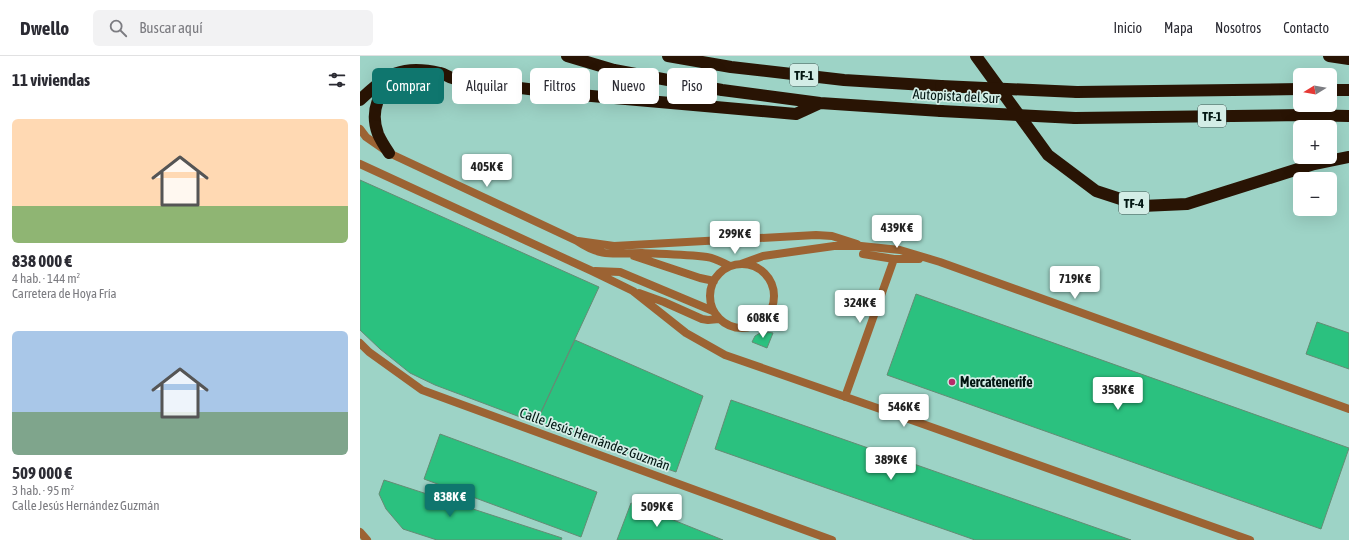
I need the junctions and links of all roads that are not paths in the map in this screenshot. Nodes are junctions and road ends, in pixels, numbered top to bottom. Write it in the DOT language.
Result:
graph roads {
  1 [pos="567,56"];
  2 [pos="668,56"];
  3 [pos="976,56"];
  4 [pos="1329,56"];
  5 [pos="1349,59"];
  6 [pos="452,78"];
  7 [pos="522,88"];
  8 [pos="1293,89"];
  9 [pos="1337,90"];
  10 [pos="1349,90"];
  11 [pos="360,100"];
  12 [pos="820,103"];
  13 [pos="1349,116"];
  14 [pos="360,128"];
  15 [pos="389,153"];
  16 [pos="1349,157"];
  17 [pos="360,164"];
  18 [pos="578,241"];
  19 [pos="862,250"];
  20 [pos="628,254"];
  21 [pos="894,259"];
  22 [pos="930,259"];
  23 [pos="741,264"];
  24 [pos="730,266"];
  25 [pos="592,271"];
  26 [pos="714,281"];
  27 [pos="633,291"];
  28 [pos="713,311"];
  29 [pos="719,319"];
  30 [pos="360,343"];
  31 [pos="845,397"];
  32 [pos="1349,409"];
  33 [pos="360,532"];
  34 [pos="368,540"];
  35 [pos="832,540"];
  36 [pos="1250,540"];
  1 -- 12 [label="highway, Autopista del Sur / TF-1"];
  2 -- 8 [label="highway, Autopista del Sur / TF-1, bridge"];
  3 -- 16 [label="highway, TF-4"];
  4 -- 5 [label="highway"];
  6 -- 11 [label="highway"];
  6 -- 15 [label="highway"];
  7 -- 12 [label="highway"];
  9 -- 10 [label="highway"];
  12 -- 13 [label="highway, Autopista del Sur / TF-1, bridge"];
  14 -- 15 [label="street"];
  15 -- 18 [label="street"];
  17 -- 25 [label="street"];
  18 -- 19 [label="street"];
  18 -- 20 [label="street"];
  19 -- 21 [label="street"];
  19 -- 22 [label="street"];
  19 -- 23 [label="street"];
  20 -- 24 [label="street"];
  20 -- 26 [label="street"];
  21 -- 22 [label="street"];
  21 -- 31 [label="street"];
  22 -- 32 [label="street"];
  23 -- 24 [label="street"];
  23 -- 29 [label="street"];
  24 -- 26 [label="street"];
  25 -- 27 [label="street"];
  25 -- 28 [label="street"];
  26 -- 28 [label="street"];
  27 -- 29 [label="street"];
  27 -- 31 [label="street"];
  28 -- 29 [label="street"];
  30 -- 35 [label="street, Calle Jesús Hernández Guzmán"];
  31 -- 36 [label="street"];
  33 -- 34 [label="street"];
}
